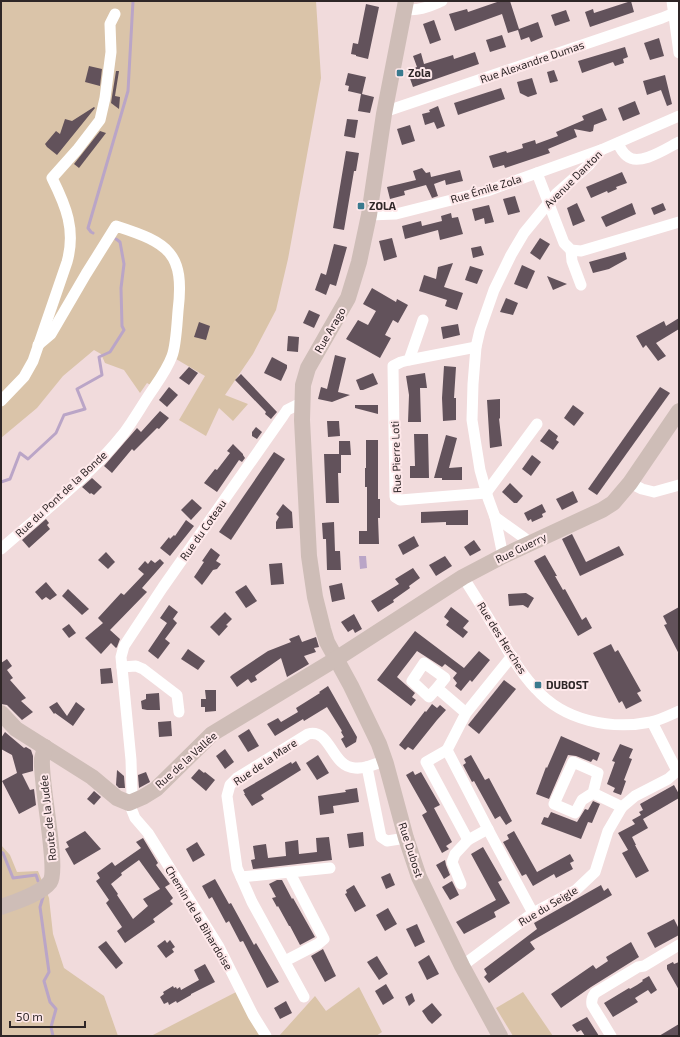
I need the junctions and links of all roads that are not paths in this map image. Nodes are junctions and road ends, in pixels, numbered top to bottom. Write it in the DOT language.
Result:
graph roads {
  1 [pos="442,1"];
  2 [pos="672,1"];
  3 [pos="405,5"];
  4 [pos="676,12"];
  5 [pos="115,14"];
  6 [pos="679,54"];
  7 [pos="384,112"];
  8 [pos="679,116"];
  9 [pos="679,142"];
  10 [pos="618,143"];
  11 [pos="601,150"];
  12 [pos="537,173"];
  13 [pos="549,203"];
  14 [pos="368,215"];
  15 [pos="679,222"];
  16 [pos="571,250"];
  17 [pos="581,285"];
  18 [pos="423,320"];
  19 [pos="38,345"];
  20 [pos="476,347"];
  21 [pos="409,360"];
  22 [pos="1,401"];
  23 [pos="301,403"];
  24 [pos="679,411"];
  25 [pos="537,424"];
  26 [pos="630,483"];
  27 [pos="679,485"];
  28 [pos="486,493"];
  29 [pos="495,517"];
  30 [pos="530,544"];
  31 [pos="1,549"];
  32 [pos="503,556"];
  33 [pos="463,577"];
  34 [pos="512,656"];
  35 [pos="336,659"];
  36 [pos="122,667"];
  37 [pos="436,688"];
  38 [pos="679,711"];
  39 [pos="178,712"];
  40 [pos="1,713"];
  41 [pos="466,713"];
  42 [pos="652,722"];
  43 [pos="46,747"];
  44 [pos="447,750"];
  45 [pos="385,760"];
  46 [pos="367,767"];
  47 [pos="678,771"];
  48 [pos="594,793"];
  49 [pos="129,803"];
  50 [pos="622,807"];
  51 [pos="488,829"];
  52 [pos="406,838"];
  53 [pos="468,840"];
  54 [pos="330,868"];
  55 [pos="290,873"];
  56 [pos="241,877"];
  57 [pos="461,884"];
  58 [pos="1,907"];
  59 [pos="533,913"];
  60 [pos="679,945"];
  61 [pos="285,962"];
  62 [pos="462,966"];
  63 [pos="304,997"];
  64 [pos="266,1036"];
  65 [pos="500,1036"];
  66 [pos="611,1036"];
  1 -- 3 [label="street"];
  2 -- 4 [label="street"];
  3 -- 7 [label="main road, Rue Arago"];
  4 -- 6 [label="street"];
  4 -- 7 [label="street, Rue Alexandre Dumas"];
  5 -- 19 [label="street"];
  7 -- 14 [label="main road, Rue Arago"];
  8 -- 10 [label="street, Avenue Danton"];
  9 -- 10 [label="street"];
  10 -- 11 [label="street, Avenue Danton"];
  11 -- 12 [label="street, Rue Émile Zola"];
  11 -- 13 [label="street, Avenue Danton"];
  12 -- 13 [label="street"];
  12 -- 14 [label="street, Rue Émile Zola"];
  13 -- 16 [label="street"];
  13 -- 20 [label="street, Avenue Danton"];
  14 -- 23 [label="main road, Rue Arago"];
  15 -- 16 [label="street"];
  16 -- 17 [label="street"];
  18 -- 21 [label="street"];
  19 -- 22 [label="street"];
  19 -- 31 [label="street, Rue du Pont de la Bonde"];
  20 -- 21 [label="street, Rue Pierre Loti"];
  20 -- 28 [label="street, Avenue Danton"];
  21 -- 28 [label="street, Rue Pierre Loti"];
  23 -- 35 [label="main road, Rue Arago"];
  23 -- 36 [label="street, Rue du Coteau"];
  24 -- 26 [label="main road, Rue Guerry"];
  25 -- 28 [label="street"];
  26 -- 27 [label="street"];
  26 -- 30 [label="main road, Rue Guerry"];
  28 -- 29 [label="street, Avenue Danton"];
  29 -- 30 [label="street"];
  29 -- 32 [label="street, Avenue Danton"];
  30 -- 32 [label="main road, Rue Guerry"];
  32 -- 33 [label="main road, Rue Guerry"];
  33 -- 34 [label="street, Rue des Herches"];
  33 -- 35 [label="main road, Rue Guerry"];
  34 -- 41 [label="street"];
  34 -- 42 [label="street, Rue des Herches"];
  35 -- 45 [label="main road, Rue Dubost"];
  35 -- 49 [label="main road, Rue de la Vallée"];
  36 -- 39 [label="street"];
  36 -- 49 [label="street, Rue du Coteau"];
  37 -- 41 [label="street"];
  38 -- 42 [label="street, Rue des Herches"];
  40 -- 43 [label="main road"];
  41 -- 44 [label="street"];
  42 -- 47 [label="street"];
  43 -- 49 [label="main road"];
  43 -- 58 [label="main road, Route de la Judée"];
  44 -- 51 [label="street"];
  44 -- 53 [label="street"];
  45 -- 46 [label="street, Rue de la Mare"];
  45 -- 52 [label="main road, Rue Dubost"];
  46 -- 52 [label="street"];
  46 -- 56 [label="street, Rue de la Mare"];
  47 -- 50 [label="street, Rue du Seigle"];
  48 -- 48 [label="street"];
  48 -- 50 [label="street"];
  49 -- 64 [label="street, Chemin de la Bihardoise"];
  50 -- 59 [label="street, Rue du Seigle"];
  51 -- 53 [label="street"];
  51 -- 59 [label="street"];
  52 -- 62 [label="main road, Rue Dubost"];
  53 -- 57 [label="street"];
  54 -- 55 [label="street"];
  55 -- 56 [label="street"];
  55 -- 61 [label="street"];
  56 -- 61 [label="street, Rue de la Mare"];
  59 -- 62 [label="street, Rue du Seigle"];
  60 -- 66 [label="street"];
  61 -- 63 [label="street, Rue de la Mare"];
  62 -- 65 [label="main road, Rue Dubost"];
}
